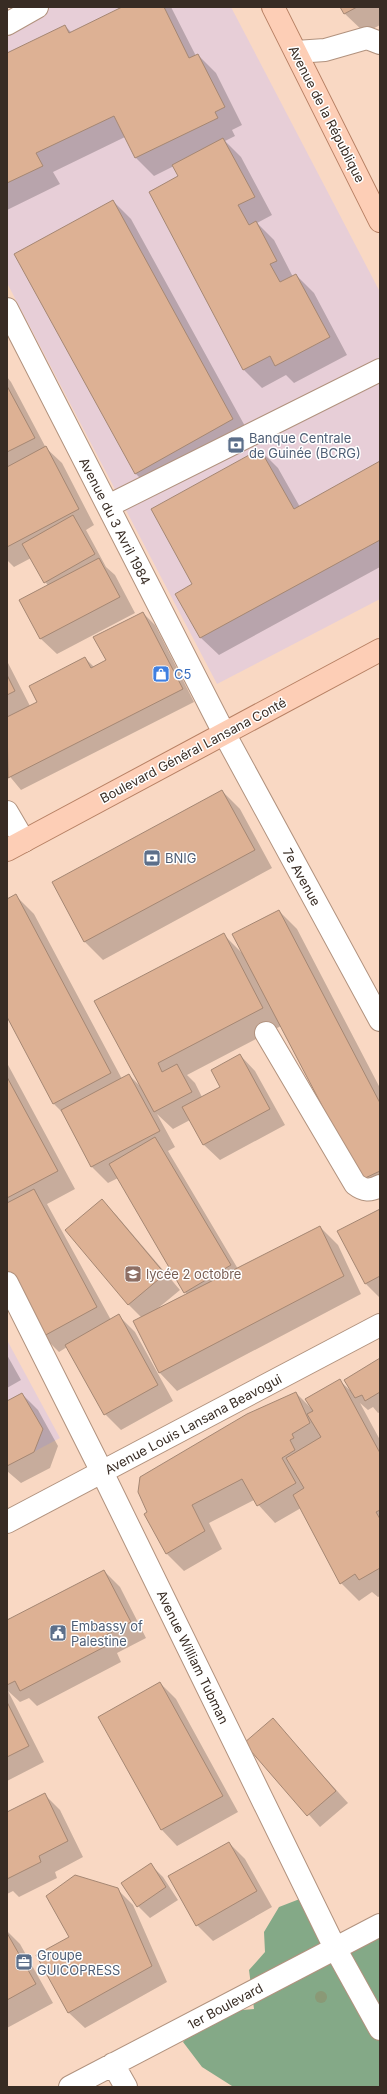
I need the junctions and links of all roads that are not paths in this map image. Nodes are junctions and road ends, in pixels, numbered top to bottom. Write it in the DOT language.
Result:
graph roads {
  1 [pos="37,7"];
  2 [pos="273,7"];
  3 [pos="7,24"];
  4 [pos="380,43"];
  5 [pos="296,52"];
  6 [pos="380,221"];
  7 [pos="7,309"];
  8 [pos="380,370"];
  9 [pos="108,506"];
  10 [pos="380,650"];
  11 [pos="224,734"];
  12 [pos="7,812"];
  13 [pos="15,845"];
  14 [pos="380,1020"];
  15 [pos="266,1033"];
  16 [pos="380,1186"];
  17 [pos="7,1283"];
  18 [pos="380,1325"];
  19 [pos="102,1472"];
  20 [pos="7,1522"];
  21 [pos="380,1925"];
  22 [pos="335,1948"];
  23 [pos="380,2029"];
  24 [pos="113,2064"];
  25 [pos="70,2087"];
  26 [pos="126,2087"];
  1 -- 3 [label="street"];
  2 -- 5 [label="main road, Avenue de la République"];
  4 -- 5 [label="street"];
  5 -- 6 [label="main road, Avenue de la République"];
  7 -- 9 [label="street, Avenue du 3 Avril 1984"];
  8 -- 9 [label="street"];
  9 -- 11 [label="street, Avenue du 3 Avril 1984"];
  10 -- 11 [label="main road, Boulevard Général Lansana Conté"];
  11 -- 13 [label="main road, Boulevard Général Lansana Conté"];
  11 -- 14 [label="street, 7e Avenue"];
  12 -- 13 [label="street"];
  15 -- 16 [label="street"];
  17 -- 19 [label="street, Avenue William Tubman"];
  18 -- 19 [label="street, Avenue Louis Lansana Beavogui"];
  19 -- 20 [label="street, Avenue Louis Lansana Beavogui"];
  19 -- 22 [label="street, Avenue William Tubman"];
  21 -- 22 [label="street, 1er Boulevard"];
  22 -- 23 [label="street, Avenue William Tubman"];
  22 -- 24 [label="street, 1er Boulevard"];
  24 -- 25 [label="street, 1er Boulevard"];
  24 -- 26 [label="street"];
}
